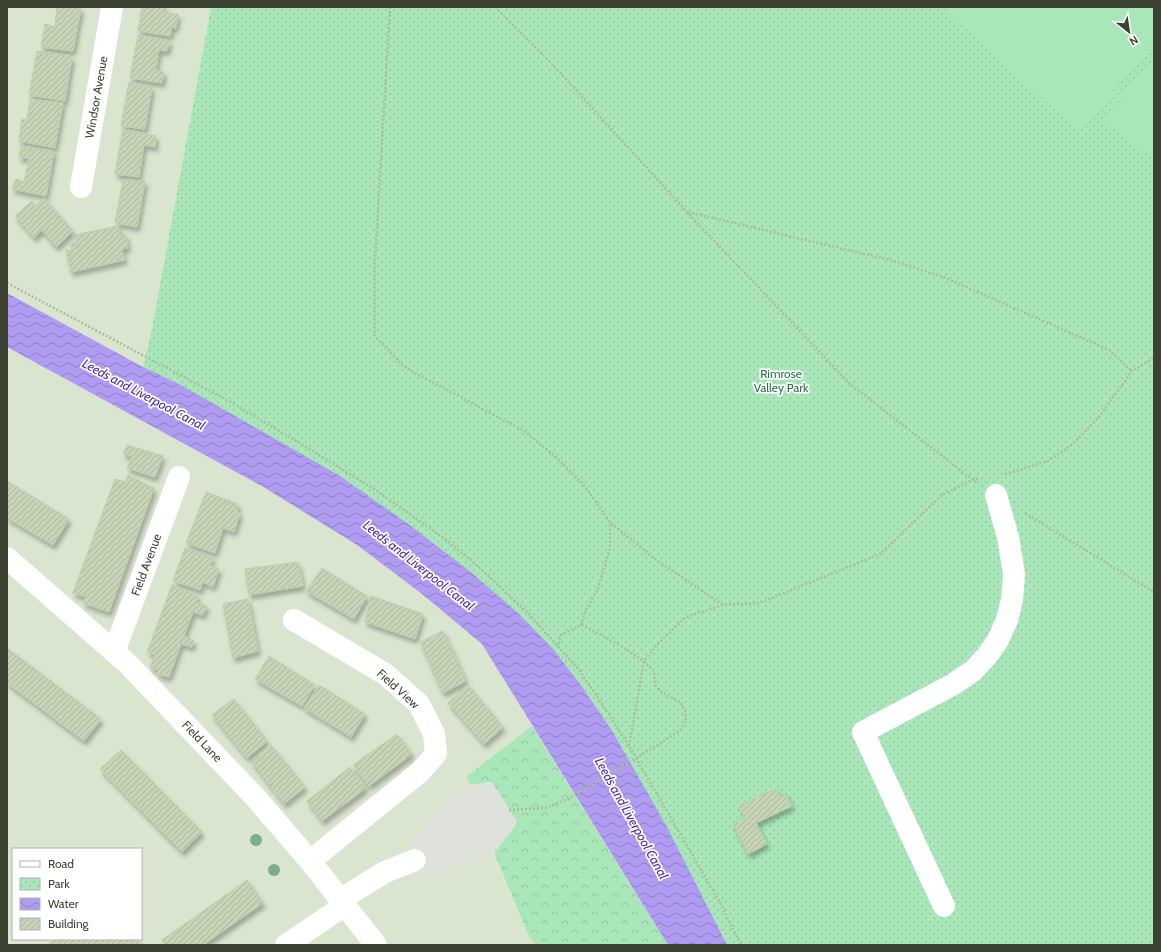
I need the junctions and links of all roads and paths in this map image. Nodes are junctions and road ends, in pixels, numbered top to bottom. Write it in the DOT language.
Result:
graph roads {
  1 [pos="112,7"];
  2 [pos="390,7"];
  3 [pos="495,7"];
  4 [pos="81,187"];
  5 [pos="687,212"];
  6 [pos="7,283"];
  7 [pos="1154,358"];
  8 [pos="1132,371"];
  9 [pos="179,477"];
  10 [pos="972,480"];
  11 [pos="993,482"];
  12 [pos="610,522"];
  13 [pos="7,558"];
  14 [pos="1154,592"];
  15 [pos="723,605"];
  16 [pos="294,620"];
  17 [pos="581,626"];
  18 [pos="557,648"];
  19 [pos="114,652"];
  20 [pos="644,661"];
  21 [pos="629,746"];
  22 [pos="509,810"];
  23 [pos="415,860"];
  24 [pos="310,861"];
  25 [pos="343,902"];
  26 [pos="944,906"];
  27 [pos="286,945"];
  28 [pos="376,945"];
  29 [pos="741,945"];
  1 -- 4 [label="street, Windsor Avenue"];
  2 -- 12 [label="path"];
  3 -- 5 [label="path"];
  5 -- 8 [label="path"];
  5 -- 10 [label="path"];
  6 -- 18 [label="path"];
  7 -- 8 [label="path"];
  8 -- 11 [label="path"];
  9 -- 19 [label="street, Field Avenue"];
  10 -- 11 [label="path"];
  10 -- 11 [label="path"];
  10 -- 15 [label="path"];
  11 -- 14 [label="path"];
  11 -- 26 [label="street"];
  12 -- 15 [label="path"];
  12 -- 17 [label="path"];
  13 -- 19 [label="street, Field Lane"];
  15 -- 20 [label="path"];
  16 -- 24 [label="street, Field View"];
  17 -- 18 [label="path"];
  17 -- 20 [label="path"];
  18 -- 21 [label="path"];
  19 -- 24 [label="street, Field Lane"];
  20 -- 21 [label="path"];
  20 -- 22 [label="path"];
  21 -- 29 [label="path"];
  23 -- 25 [label="street"];
  24 -- 25 [label="street, Field Lane"];
  25 -- 27 [label="street"];
  25 -- 28 [label="street, Field Lane"];
}
